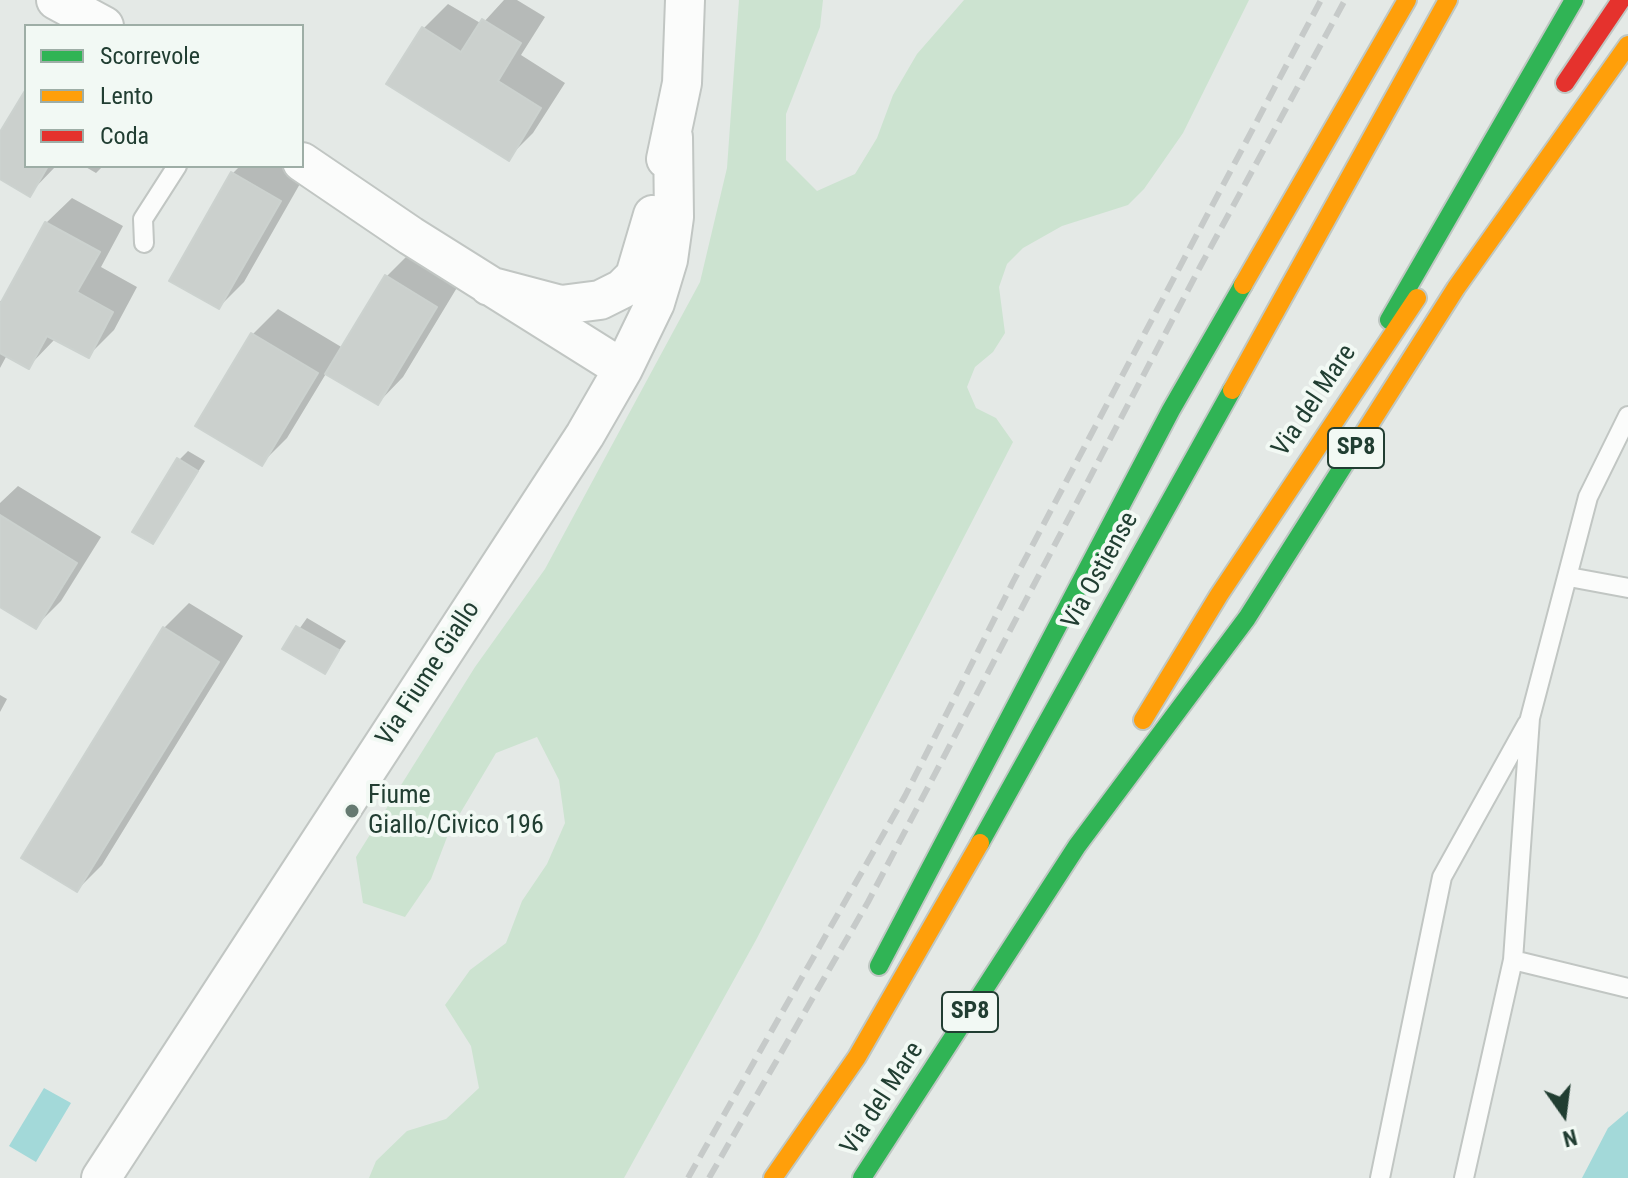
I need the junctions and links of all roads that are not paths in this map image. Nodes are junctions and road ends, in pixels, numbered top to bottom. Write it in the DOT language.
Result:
graph roads {
  1 [pos="56,0"];
  2 [pos="685,0"];
  3 [pos="1407,0"];
  4 [pos="1448,0"];
  5 [pos="1574,0"];
  6 [pos="1621,0"];
  7 [pos="100,24"];
  8 [pos="1628,45"];
  9 [pos="1553,99"];
  10 [pos="673,137"];
  11 [pos="304,163"];
  12 [pos="176,168"];
  13 [pos="1463,231"];
  14 [pos="1520,231"];
  15 [pos="144,243"];
  16 [pos="489,286"];
  17 [pos="623,369"];
  18 [pos="1391,392"];
  19 [pos="1628,416"];
  20 [pos="1327,429"];
  21 [pos="1569,577"];
  22 [pos="1628,588"];
  23 [pos="1530,718"];
  24 [pos="1077,846"];
  25 [pos="1513,960"];
  26 [pos="873,978"];
  27 [pos="1628,988"];
  28 [pos="830,1061"];
  29 [pos="785,1159"];
  30 [pos="101,1178"];
  31 [pos="773,1178"];
  32 [pos="862,1178"];
  33 [pos="1380,1178"];
  34 [pos="1464,1178"];
  1 -- 7 [label="street"];
  2 -- 10 [label="street, Via Fiume Giallo"];
  3 -- 26 [label="main road, Via Ostiense"];
  4 -- 29 [label="main road, Via Ostiense"];
  5 -- 20 [label="main road"];
  6 -- 9 [label="main road"];
  8 -- 18 [label="main road, Via del Mare / SP8"];
  10 -- 16 [label="street, Via Fiume Giallo"];
  10 -- 17 [label="street, Via Fiume Giallo"];
  11 -- 16 [label="street, Via Fiume Giallo"];
  12 -- 15 [label="lane"];
  13 -- 20 [label="main road, Via del Mare / SP8"];
  14 -- 18 [label="main road"];
  16 -- 17 [label="street, Via Fiume Giallo"];
  17 -- 30 [label="street, Via Fiume Giallo"];
  18 -- 24 [label="main road, Via del Mare / SP8"];
  19 -- 21 [label="lane"];
  20 -- 24 [label="main road, Via del Mare / SP8"];
  21 -- 22 [label="lane"];
  21 -- 23 [label="lane"];
  23 -- 25 [label="lane"];
  23 -- 33 [label="lane"];
  24 -- 32 [label="main road, Via del Mare / SP8"];
  25 -- 27 [label="lane"];
  25 -- 34 [label="lane"];
  28 -- 29 [label="main road, Via Ostiense"];
  29 -- 31 [label="main road, Via Ostiense"];
}
